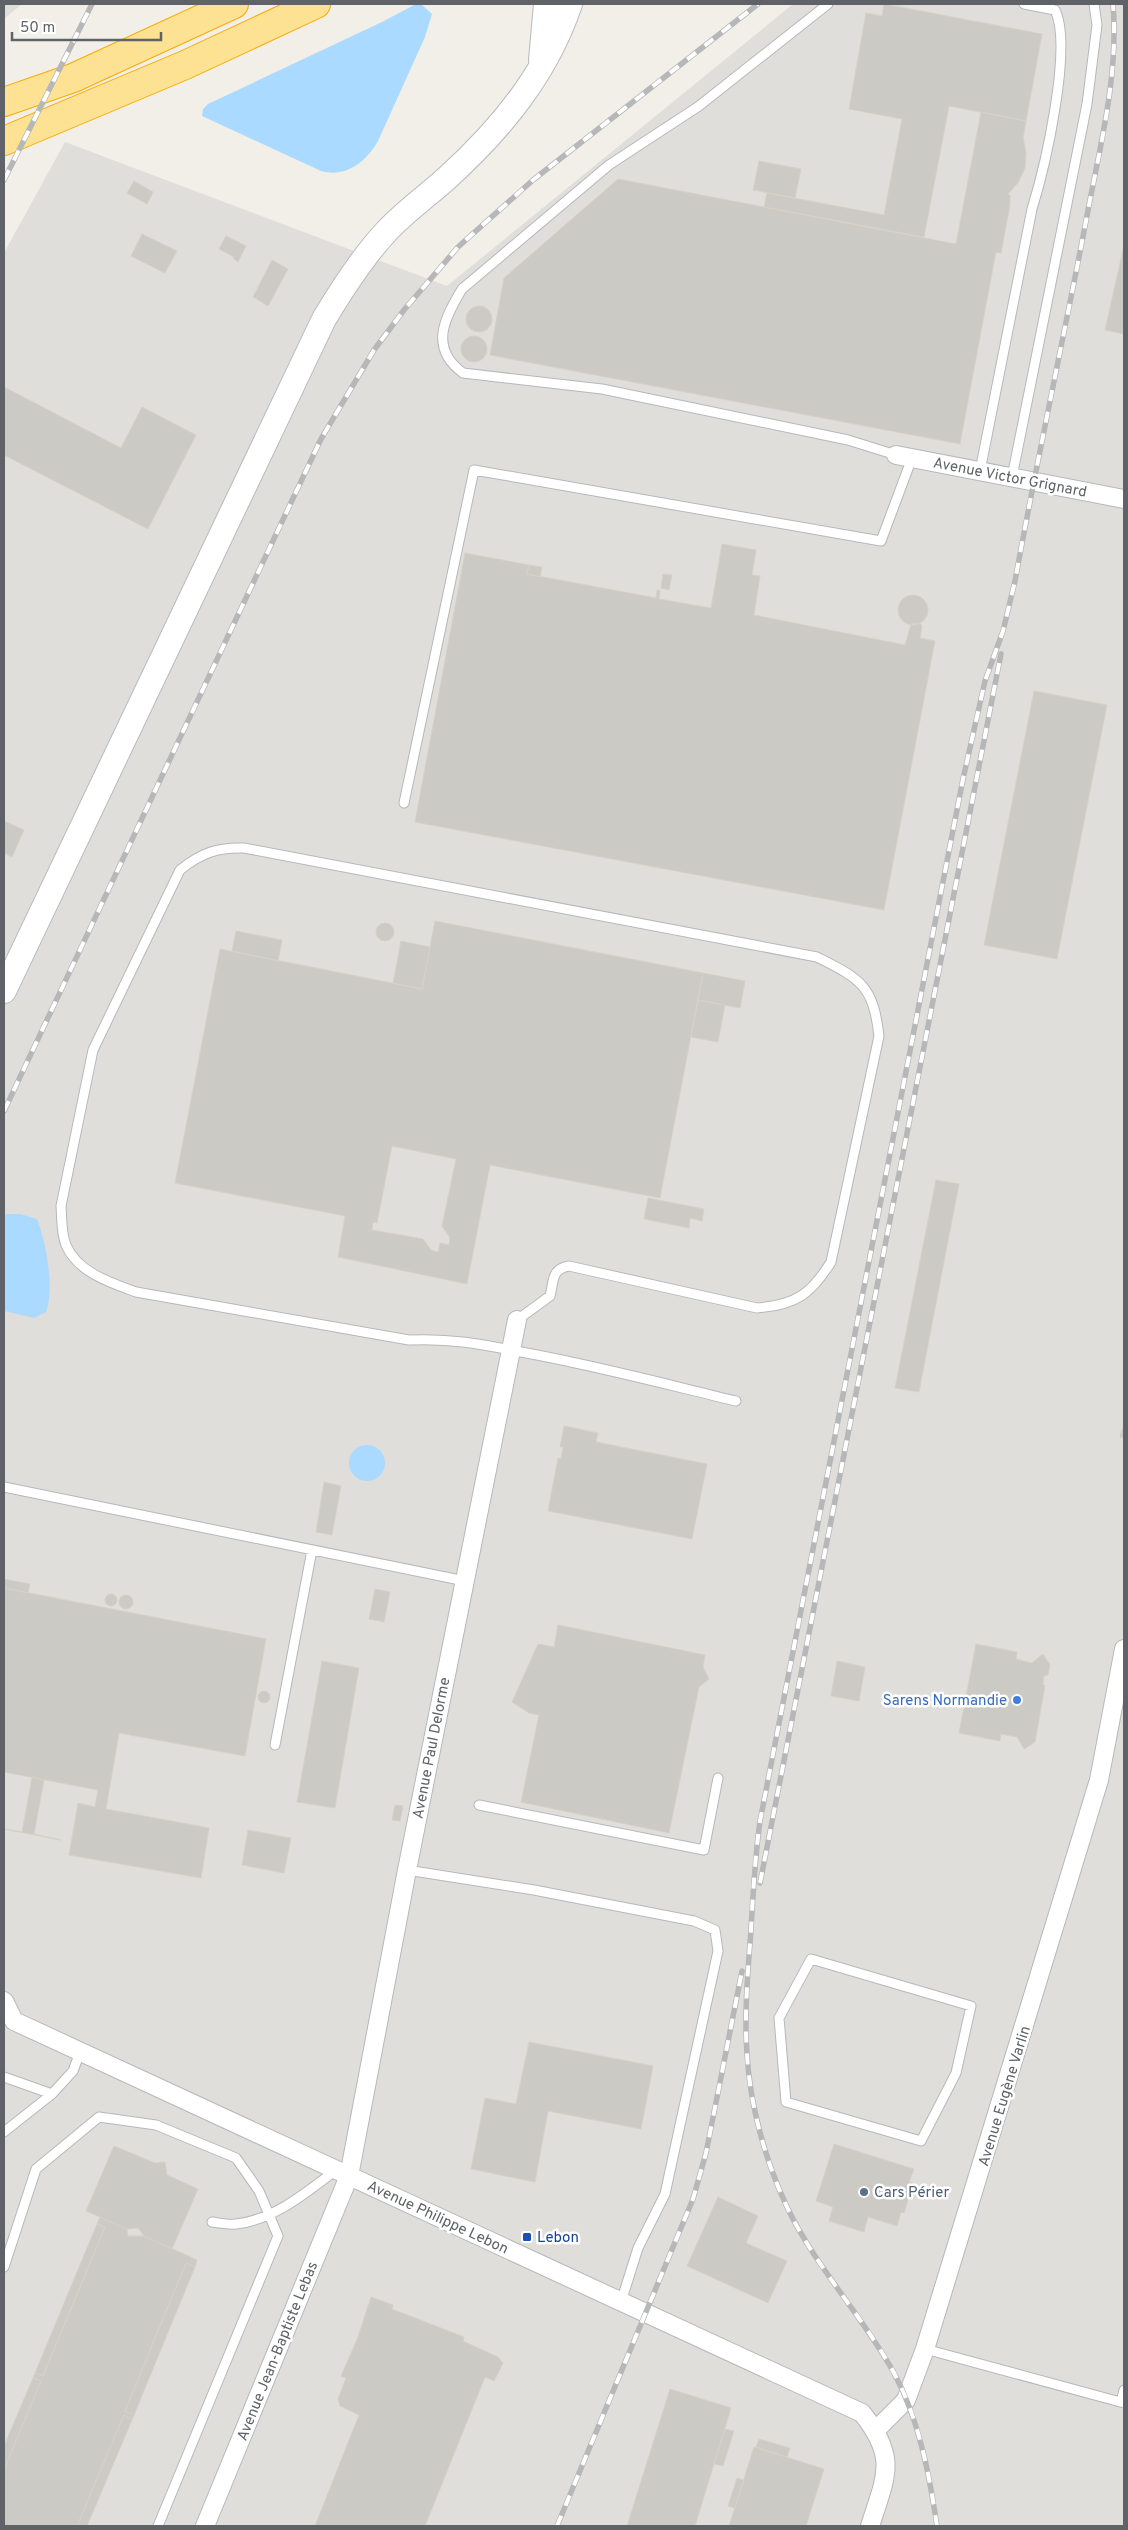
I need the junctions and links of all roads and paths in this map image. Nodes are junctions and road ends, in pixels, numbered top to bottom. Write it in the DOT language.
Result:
graph roads {
  1 [pos="234,4"];
  2 [pos="316,4"];
  3 [pos="546,4"];
  4 [pos="570,4"];
  5 [pos="828,4"];
  6 [pos="1024,4"];
  7 [pos="1094,4"];
  8 [pos="539,71"];
  9 [pos="73,78"];
  10 [pos="4,102"];
  11 [pos="4,117"];
  12 [pos="53,121"];
  13 [pos="4,141"];
  14 [pos="4,152"];
  15 [pos="904,456"];
  16 [pos="980,471"];
  17 [pos="1012,477"];
  18 [pos="1124,499"];
  19 [pos="404,803"];
  20 [pos="4,991"];
  21 [pos="517,1320"];
  22 [pos="511,1350"];
  23 [pos="736,1401"];
  24 [pos="4,1487"];
  25 [pos="312,1550"];
  26 [pos="465,1581"];
  27 [pos="1124,1649"];
  28 [pos="274,1745"];
  29 [pos="718,1778"];
  30 [pos="479,1806"];
  31 [pos="407,1870"];
  32 [pos="4,2001"];
  33 [pos="80,2052"];
  34 [pos="4,2076"];
  35 [pos="52,2094"];
  36 [pos="4,2132"];
  37 [pos="921,2141"];
  38 [pos="342,2173"];
  39 [pos="269,2214"];
  40 [pos="212,2222"];
  41 [pos="4,2267"];
  42 [pos="621,2302"];
  43 [pos="926,2349"];
  44 [pos="1124,2390"];
  45 [pos="1122,2402"];
  46 [pos="876,2430"];
  47 [pos="158,2526"];
  48 [pos="205,2526"];
  49 [pos="870,2526"];
  1 -- 9 [label="highway"];
  2 -- 12 [label="highway"];
  3 -- 8 [label="street"];
  4 -- 8 [label="street"];
  5 -- 15 [label="lane"];
  6 -- 16 [label="lane"];
  7 -- 17 [label="lane"];
  8 -- 20 [label="street"];
  9 -- 10 [label="highway"];
  9 -- 11 [label="highway"];
  12 -- 13 [label="highway"];
  12 -- 14 [label="highway"];
  15 -- 16 [label="street, Avenue Victor Grignard"];
  15 -- 19 [label="lane"];
  16 -- 17 [label="street, Avenue Victor Grignard"];
  17 -- 18 [label="street, Avenue Victor Grignard"];
  21 -- 22 [label="street, Avenue Paul Delorme"];
  21 -- 22 [label="lane"];
  22 -- 23 [label="lane"];
  22 -- 26 [label="street, Avenue Paul Delorme"];
  24 -- 25 [label="lane"];
  25 -- 26 [label="lane"];
  25 -- 28 [label="lane"];
  26 -- 31 [label="street, Avenue Paul Delorme"];
  27 -- 43 [label="street, Avenue Eugène Varlin"];
  29 -- 30 [label="lane"];
  31 -- 38 [label="street, Avenue Paul Delorme"];
  31 -- 42 [label="lane"];
  32 -- 33 [label="street, Avenue Philippe Lebon"];
  33 -- 35 [label="lane"];
  33 -- 38 [label="street, Avenue Philippe Lebon"];
  34 -- 35 [label="lane"];
  35 -- 36 [label="lane"];
  37 -- 37 [label="lane"];
  38 -- 39 [label="lane"];
  38 -- 42 [label="street, Avenue Philippe Lebon"];
  38 -- 48 [label="street, Avenue Jean-Baptiste Lebas"];
  39 -- 40 [label="lane"];
  39 -- 41 [label="lane"];
  39 -- 47 [label="lane"];
  42 -- 46 [label="street, Avenue Philippe Lebon"];
  43 -- 45 [label="lane"];
  43 -- 46 [label="street, Avenue Eugène Varlin"];
  44 -- 45 [label="lane"];
  46 -- 49 [label="street"];
}
